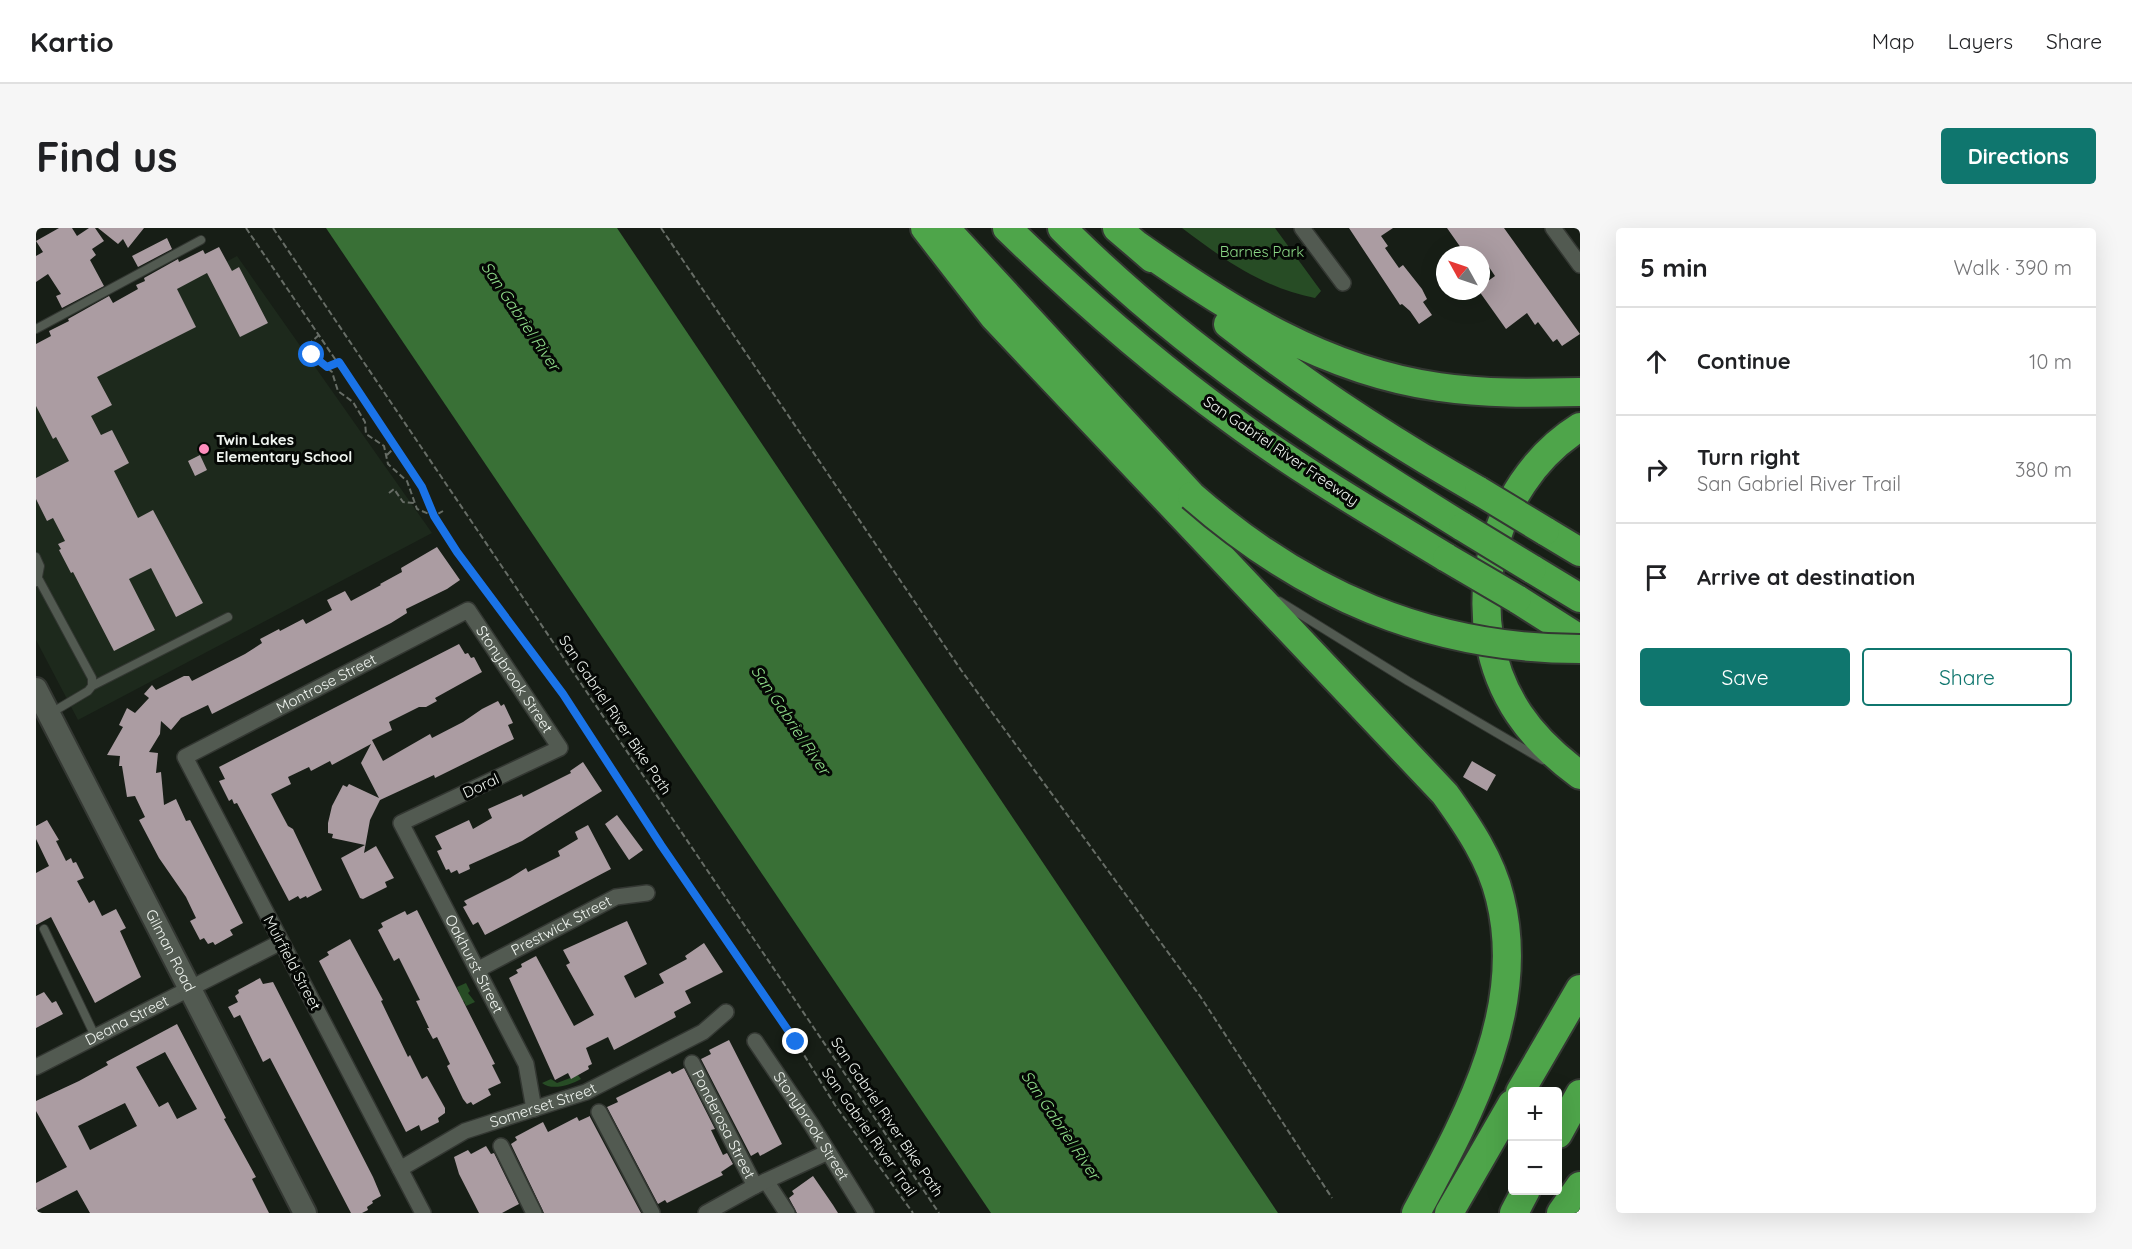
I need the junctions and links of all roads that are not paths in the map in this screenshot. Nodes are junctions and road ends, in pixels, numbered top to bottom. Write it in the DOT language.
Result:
graph roads {
  1 [pos="925,228"];
  2 [pos="945,228"];
  3 [pos="1007,228"];
  4 [pos="1062,228"];
  5 [pos="1302,228"];
  6 [pos="1553,228"];
  7 [pos="1127,237"];
  8 [pos="201,240"];
  9 [pos="1579,261"];
  10 [pos="1343,283"];
  11 [pos="36,329"];
  12 [pos="1580,392"];
  13 [pos="1580,427"];
  14 [pos="1580,552"];
  15 [pos="36,556"];
  16 [pos="1237,573"];
  17 [pos="37,581"];
  18 [pos="1580,598"];
  19 [pos="468,610"];
  20 [pos="228,617"];
  21 [pos="1580,639"];
  22 [pos="1580,649"];
  23 [pos="92,686"];
  24 [pos="36,688"];
  25 [pos="49,714"];
  26 [pos="560,748"];
  27 [pos="185,757"];
  28 [pos="1580,775"];
  29 [pos="1580,781"];
  30 [pos="401,823"];
  31 [pos="647,893"];
  32 [pos="44,929"];
  33 [pos="281,942"];
  34 [pos="478,969"];
  35 [pos="189,987"];
  36 [pos="1580,989"];
  37 [pos="726,1012"];
  38 [pos="95,1036"];
  39 [pos="754,1041"];
  40 [pos="692,1063"];
  41 [pos="36,1067"];
  42 [pos="1523,1087"];
  43 [pos="1580,1094"];
  44 [pos="534,1109"];
  45 [pos="1508,1111"];
  46 [pos="599,1112"];
  47 [pos="1580,1123"];
  48 [pos="1562,1125"];
  49 [pos="1562,1141"];
  50 [pos="501,1146"];
  51 [pos="826,1153"];
  52 [pos="400,1170"];
  53 [pos="760,1184"];
  54 [pos="1580,1186"];
  55 [pos="1524,1195"];
  56 [pos="305,1213"];
  57 [pos="423,1213"];
  58 [pos="534,1213"];
  59 [pos="652,1213"];
  60 [pos="706,1213"];
  61 [pos="787,1213"];
  62 [pos="866,1213"];
  63 [pos="1416,1213"];
  64 [pos="1449,1213"];
  65 [pos="1514,1213"];
  66 [pos="1561,1213"];
  1 -- 16 [label="highway"];
  2 -- 22 [label="highway, bridge"];
  3 -- 21 [label="highway, San Gabriel River Freeway, bridge"];
  4 -- 18 [label="highway, bridge"];
  5 -- 10 [label="street"];
  6 -- 9 [label="street"];
  7 -- 12 [label="highway"];
  7 -- 14 [label="highway, bridge"];
  8 -- 11 [label="lane"];
  13 -- 28 [label="highway"];
  15 -- 17 [label="lane"];
  16 -- 29 [label="lane"];
  16 -- 63 [label="highway"];
  17 -- 23 [label="lane"];
  19 -- 26 [label="street, Stonybrook Street"];
  19 -- 27 [label="street, Montrose Street"];
  20 -- 23 [label="lane"];
  23 -- 25 [label="lane"];
  24 -- 25 [label="street, Gilman Road"];
  25 -- 35 [label="street, Gilman Road"];
  26 -- 30 [label="street, Doral"];
  27 -- 33 [label="street, Muirfield Street"];
  30 -- 34 [label="street, Oakhurst Street"];
  31 -- 34 [label="street, Prestwick Street"];
  32 -- 38 [label="lane"];
  33 -- 35 [label="street, Deana Street"];
  33 -- 52 [label="street, Muirfield Street"];
  34 -- 44 [label="street, Oakhurst Street"];
  35 -- 38 [label="street, Deana Street"];
  35 -- 56 [label="street, Gilman Road"];
  36 -- 42 [label="highway"];
  37 -- 44 [label="street, Somerset Street"];
  38 -- 41 [label="street, Deana Street"];
  39 -- 51 [label="street, Stonybrook Street"];
  40 -- 53 [label="street, Ponderosa Street"];
  43 -- 48 [label="highway"];
  44 -- 52 [label="street, Somerset Street"];
  45 -- 64 [label="highway"];
  46 -- 59 [label="street"];
  47 -- 49 [label="highway"];
  50 -- 58 [label="street"];
  51 -- 53 [label="street"];
  51 -- 62 [label="street, Stonybrook Street"];
  52 -- 57 [label="street"];
  53 -- 60 [label="street"];
  53 -- 61 [label="street, Ponderosa Street"];
  54 -- 66 [label="highway"];
  55 -- 65 [label="highway"];
}
